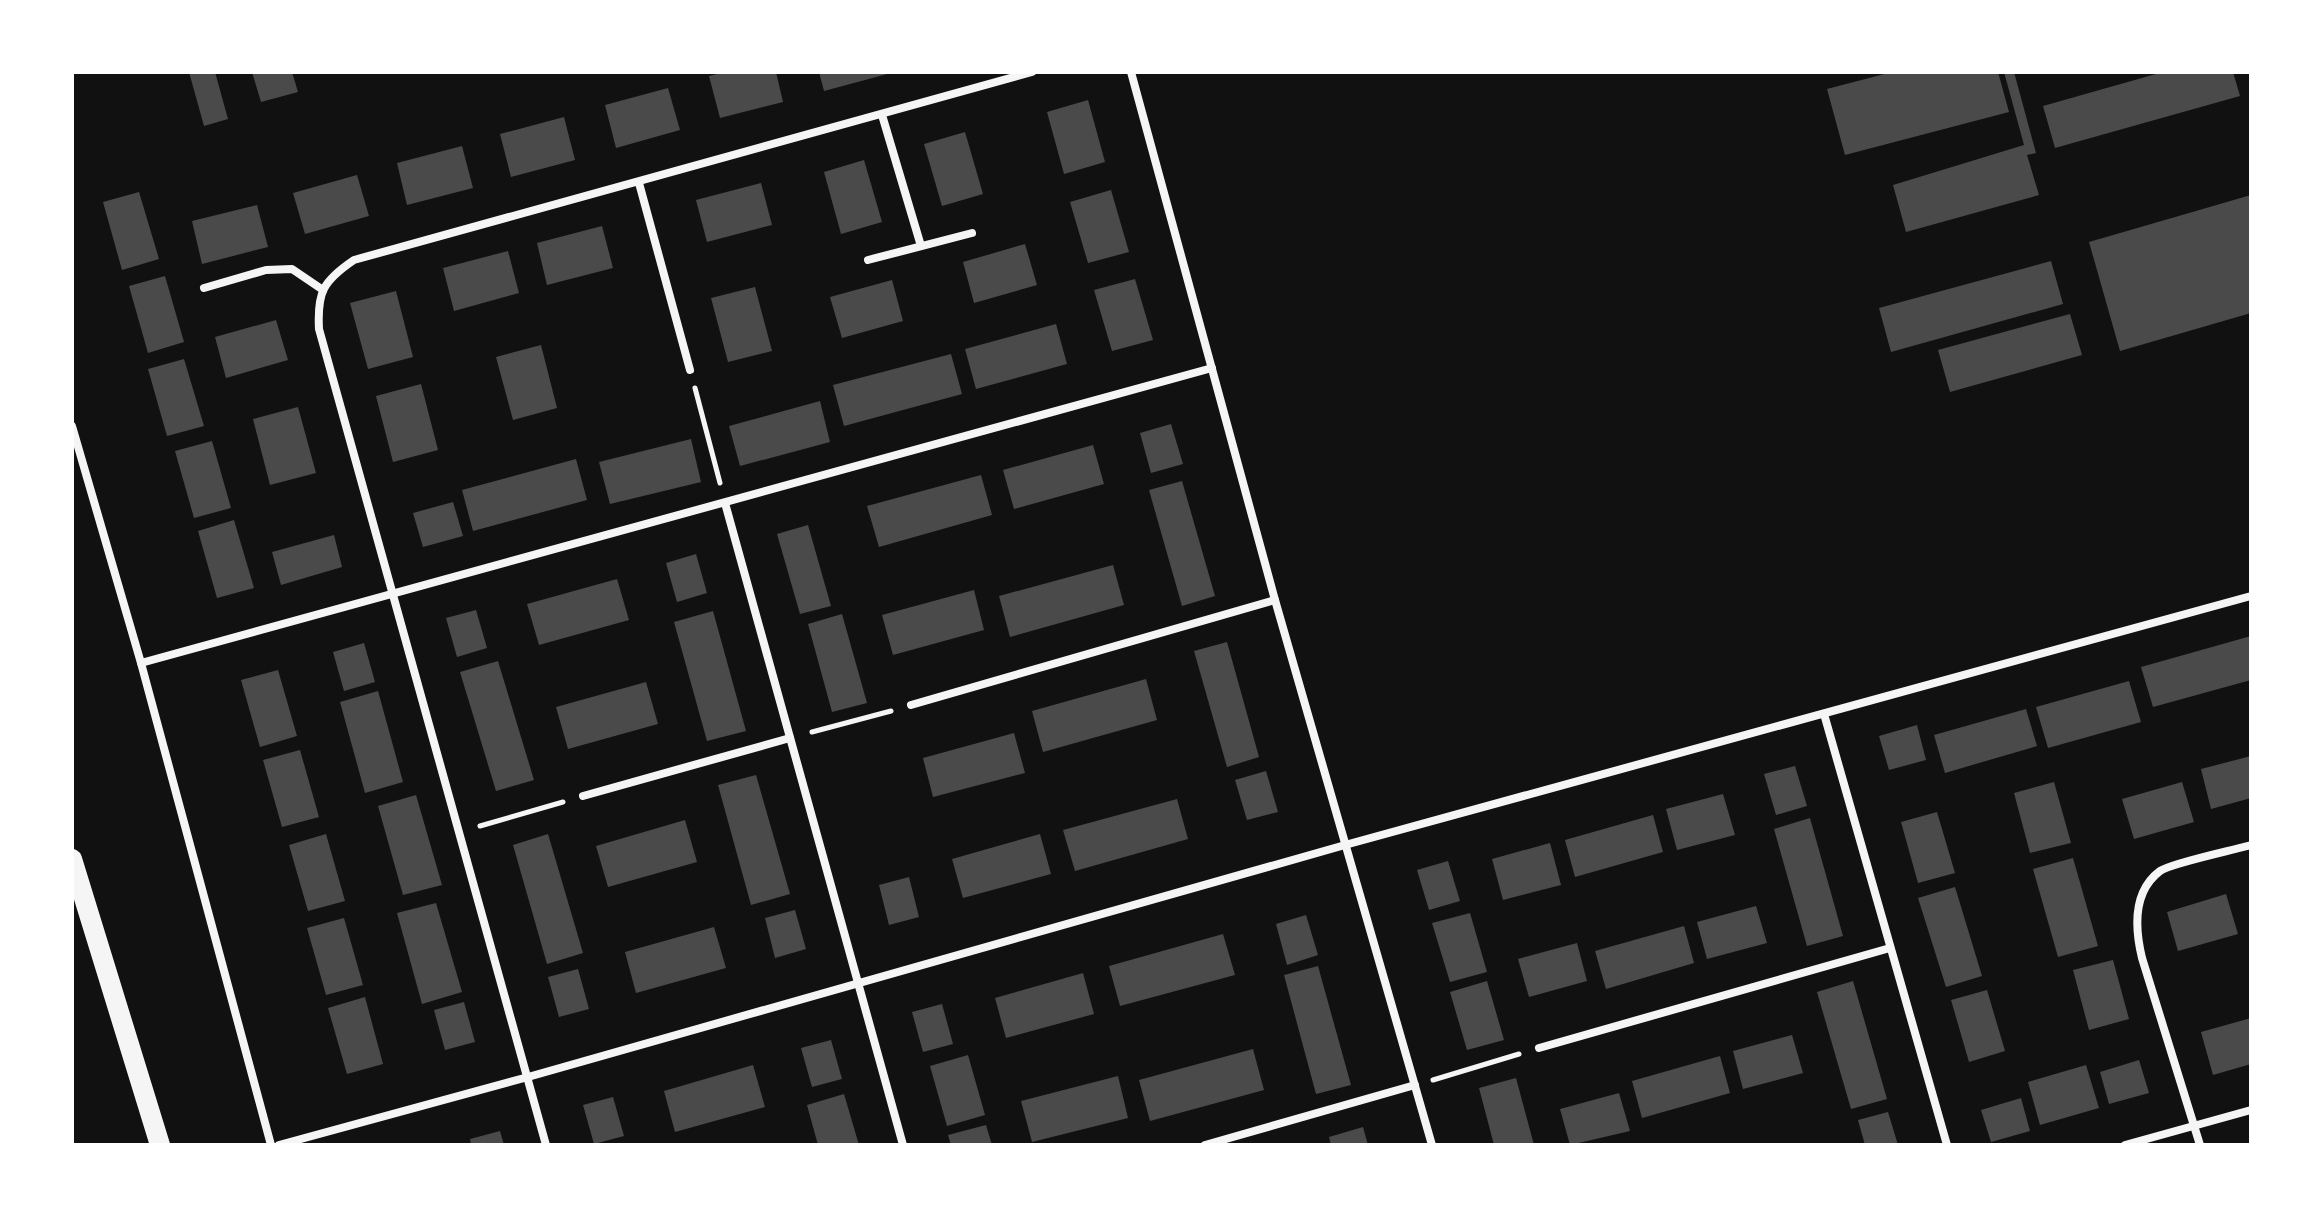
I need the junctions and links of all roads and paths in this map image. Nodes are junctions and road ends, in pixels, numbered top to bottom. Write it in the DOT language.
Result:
graph roads {
  1 [pos="1032,72"];
  2 [pos="1131,72"];
  3 [pos="882,115"];
  4 [pos="639,183"];
  5 [pos="972,233"];
  6 [pos="921,246"];
  7 [pos="868,260"];
  8 [pos="204,288"];
  9 [pos="323,290"];
  10 [pos="1212,368"];
  11 [pos="690,370"];
  12 [pos="72,426"];
  13 [pos="725,503"];
  14 [pos="393,595"];
  15 [pos="2251,596"];
  16 [pos="1275,600"];
  17 [pos="141,663"];
  18 [pos="911,705"];
  19 [pos="1824,714"];
  20 [pos="790,738"];
  21 [pos="583,796"];
  22 [pos="459,832"];
  23 [pos="1345,845"];
  24 [pos="2251,845"];
  25 [pos="72,859"];
  26 [pos="1890,948"];
  27 [pos="860,984"];
  28 [pos="1539,1048"];
  29 [pos="528,1077"];
  30 [pos="1415,1085"];
  31 [pos="2251,1110"];
  32 [pos="2195,1125"];
  33 [pos="160,1145"];
  34 [pos="271,1145"];
  35 [pos="279,1145"];
  36 [pos="546,1145"];
  37 [pos="903,1145"];
  38 [pos="1205,1145"];
  39 [pos="1432,1145"];
  40 [pos="1947,1145"];
  41 [pos="2125,1145"];
  42 [pos="2200,1145"];
  1 -- 3 [label="street"];
  2 -- 10 [label="street"];
  3 -- 4 [label="street"];
  3 -- 6 [label="street"];
  4 -- 9 [label="street"];
  4 -- 11 [label="street"];
  5 -- 6 [label="street"];
  6 -- 7 [label="street"];
  8 -- 9 [label="street"];
  9 -- 14 [label="street"];
  10 -- 13 [label="street"];
  10 -- 16 [label="street"];
  11 -- 13 [label="path"];
  12 -- 17 [label="street"];
  13 -- 14 [label="street"];
  13 -- 20 [label="street"];
  14 -- 17 [label="street"];
  14 -- 22 [label="street"];
  15 -- 19 [label="street"];
  16 -- 18 [label="street"];
  16 -- 23 [label="street"];
  17 -- 34 [label="street"];
  18 -- 20 [label="path"];
  19 -- 23 [label="street"];
  19 -- 26 [label="street"];
  20 -- 21 [label="street"];
  20 -- 27 [label="street"];
  21 -- 22 [label="path"];
  22 -- 29 [label="street"];
  23 -- 27 [label="street"];
  23 -- 30 [label="street"];
  24 -- 32 [label="street"];
  25 -- 33 [label="main road"];
  26 -- 28 [label="street"];
  26 -- 40 [label="street"];
  27 -- 29 [label="street"];
  27 -- 37 [label="street"];
  28 -- 30 [label="path"];
  29 -- 35 [label="street"];
  29 -- 36 [label="street"];
  30 -- 38 [label="street"];
  30 -- 39 [label="street"];
  31 -- 32 [label="street"];
  32 -- 41 [label="street"];
  32 -- 42 [label="street"];
}
